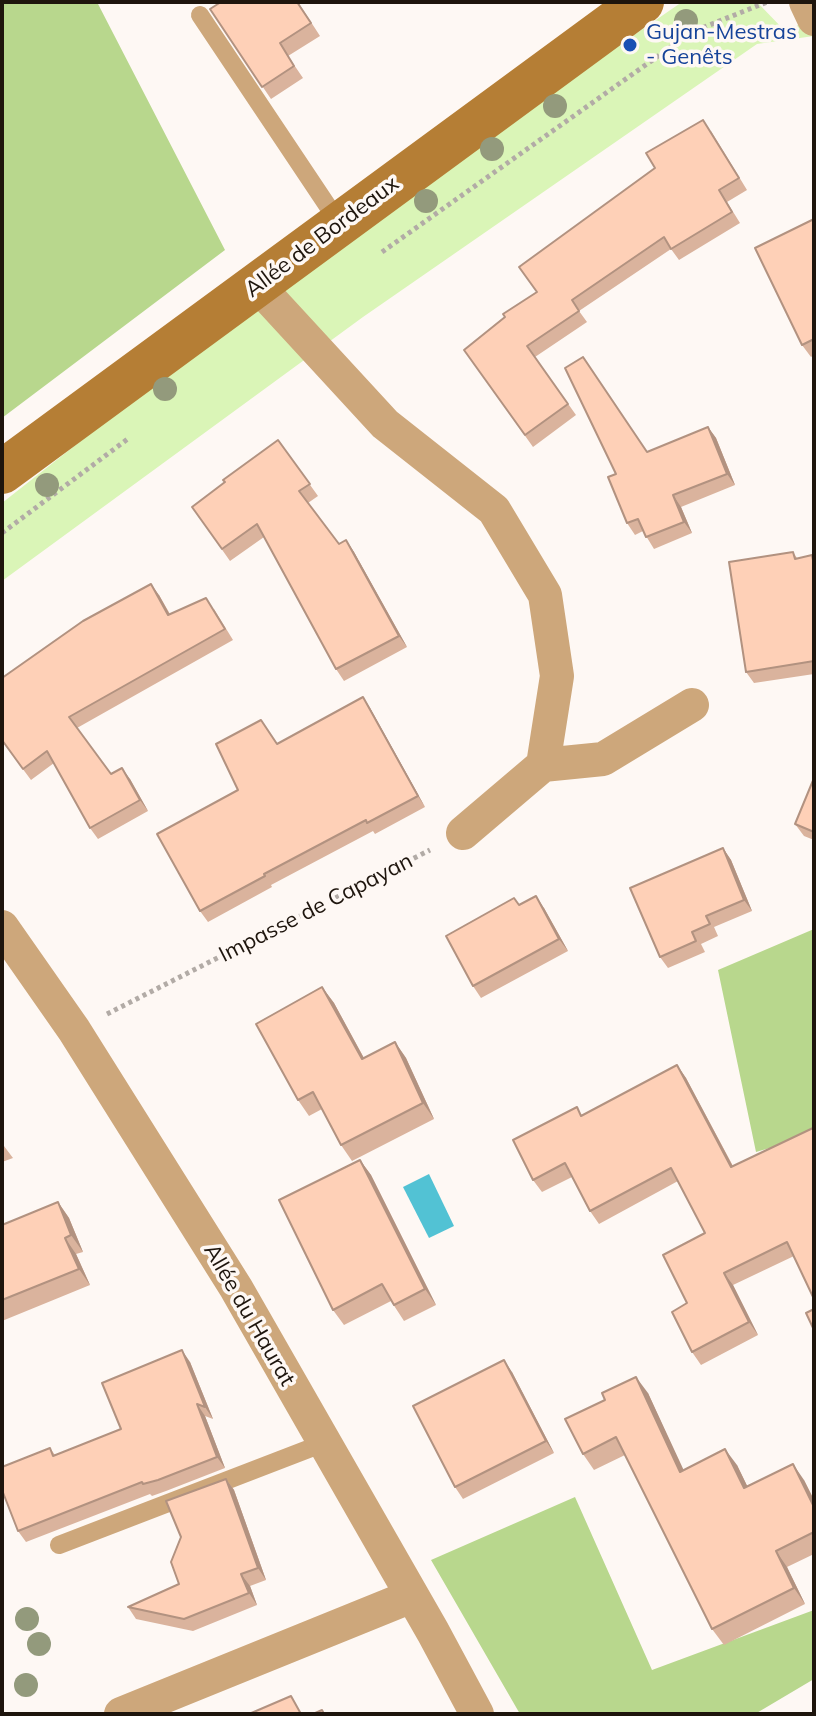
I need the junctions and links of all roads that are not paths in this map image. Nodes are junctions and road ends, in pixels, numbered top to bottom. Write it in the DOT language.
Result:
graph roads {
  1 [pos="642,2"];
  2 [pos="806,2"];
  3 [pos="200,15"];
  4 [pos="814,19"];
  5 [pos="339,223"];
  6 [pos="257,285"];
  7 [pos="2,472"];
  8 [pos="692,705"];
  9 [pos="543,765"];
  10 [pos="463,833"];
  11 [pos="2,927"];
  12 [pos="324,1443"];
  13 [pos="59,1545"];
  14 [pos="412,1596"];
  15 [pos="121,1714"];
  16 [pos="477,1714"];
  1 -- 5 [label="main road, Allée de Bordeaux"];
  2 -- 4 [label="street"];
  3 -- 5 [label="lane"];
  5 -- 6 [label="main road, Allée de Bordeaux"];
  6 -- 7 [label="main road, Allée de Bordeaux"];
  6 -- 9 [label="street"];
  8 -- 9 [label="street"];
  9 -- 10 [label="street"];
  11 -- 12 [label="street, Allée du Haurat"];
  12 -- 13 [label="lane"];
  12 -- 14 [label="street, Allée du Haurat"];
  14 -- 15 [label="street"];
  14 -- 16 [label="street, Allée du Haurat"];
}
